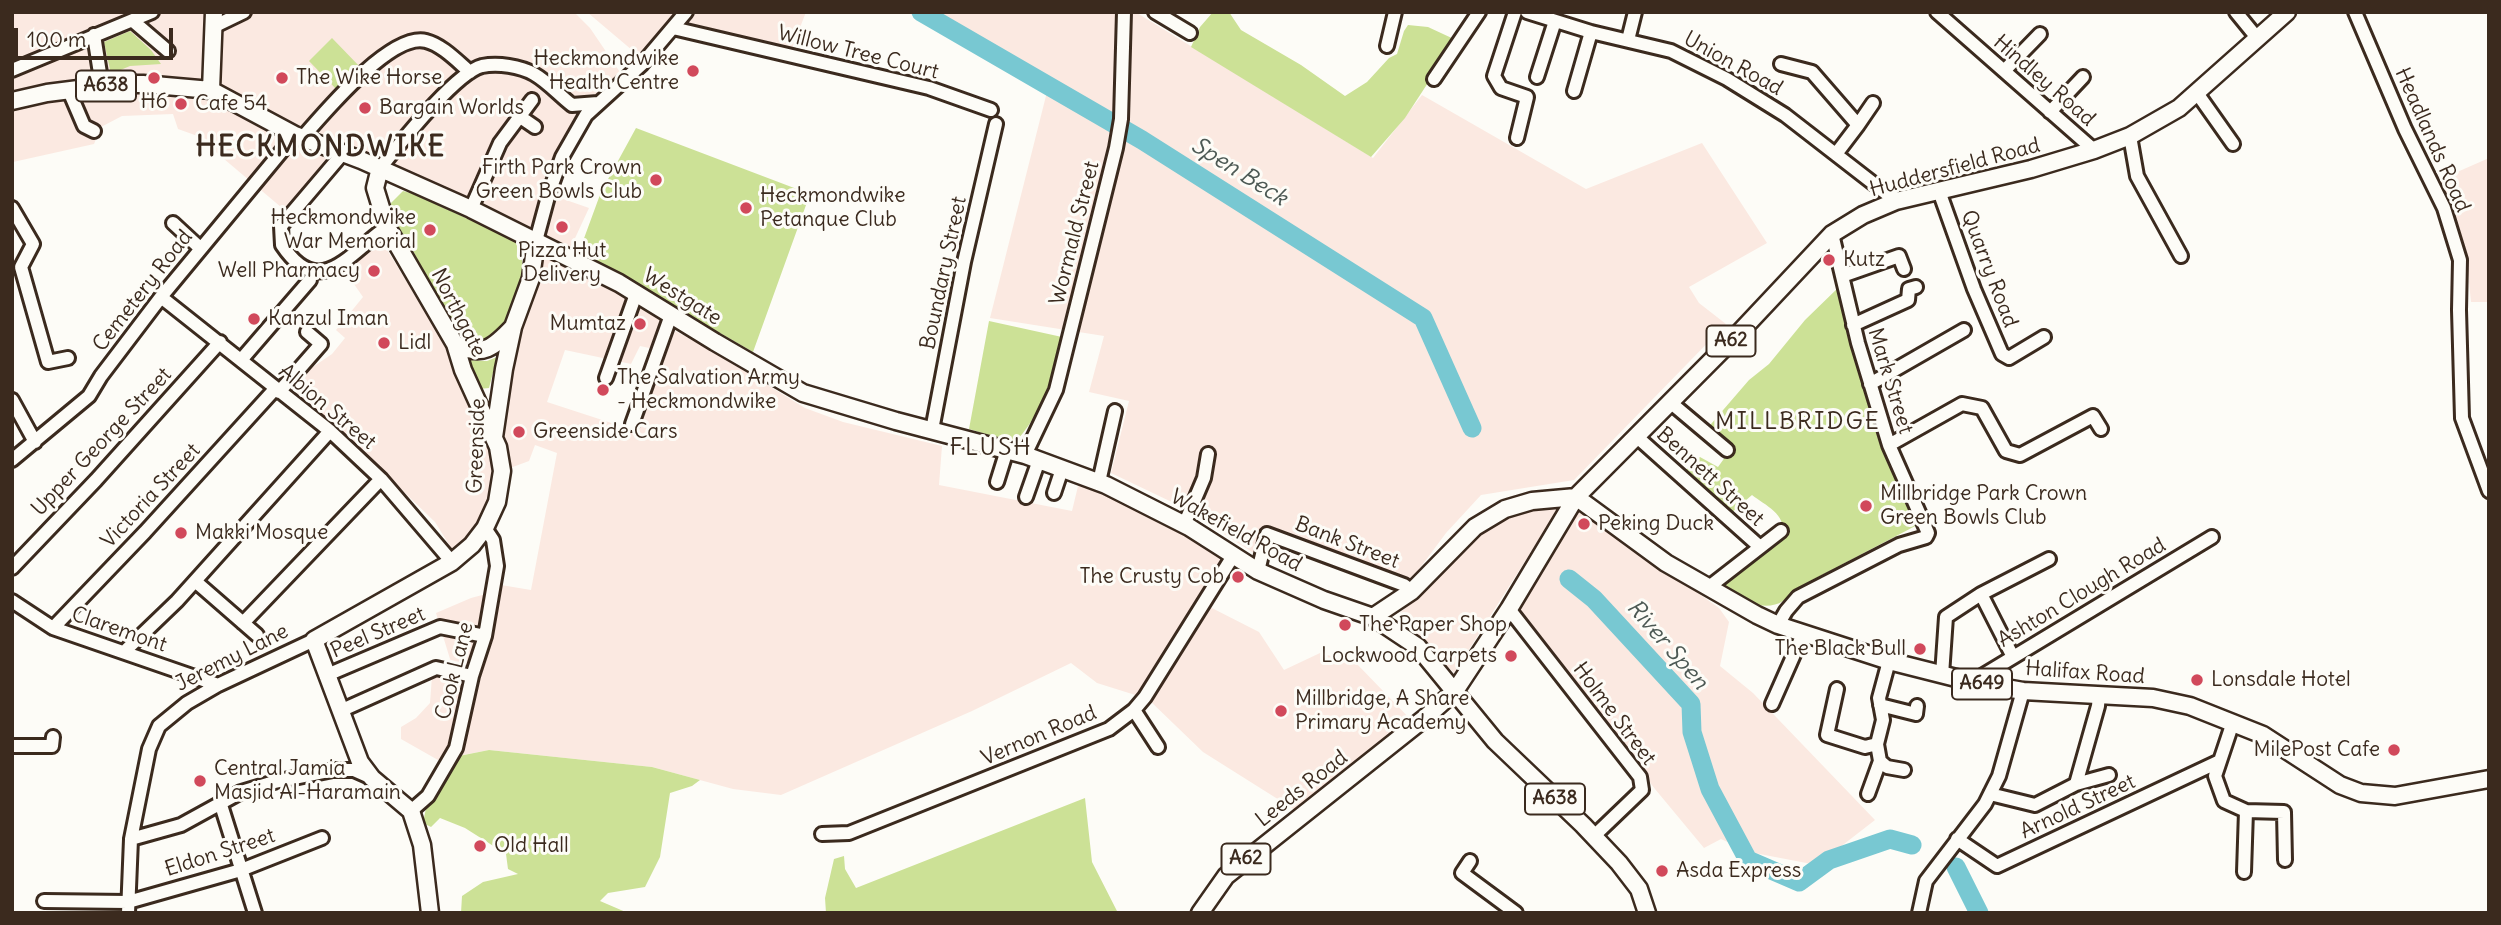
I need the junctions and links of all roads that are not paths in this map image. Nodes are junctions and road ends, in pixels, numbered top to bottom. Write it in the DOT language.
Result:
graph roads {
  1 [pos="152,12"];
  2 [pos="244,12"];
  3 [pos="686,12"];
  4 [pos="1124,12"];
  5 [pos="1155,12"];
  6 [pos="1395,12"];
  7 [pos="1479,12"];
  8 [pos="1515,12"];
  9 [pos="1527,12"];
  10 [pos="1635,12"];
  11 [pos="1937,12"];
  12 [pos="2236,12"];
  13 [pos="2287,12"];
  14 [pos="2355,12"];
  15 [pos="215,19"];
  16 [pos="133,21"];
  17 [pos="1555,21"];
  18 [pos="673,28"];
  19 [pos="1591,32"];
  20 [pos="1190,33"];
  21 [pos="2040,34"];
  22 [pos="94,35"];
  23 [pos="2258,39"];
  24 [pos="1628,40"];
  25 [pos="1387,46"];
  26 [pos="168,51"];
  27 [pos="212,63"];
  28 [pos="1781,64"];
  29 [pos="12,69"];
  30 [pos="2004,71"];
  31 [pos="470,72"];
  32 [pos="1537,77"];
  33 [pos="2083,78"];
  34 [pos="1434,79"];
  35 [pos="103,86"];
  36 [pos="178,86"];
  37 [pos="69,90"];
  38 [pos="211,90"];
  39 [pos="1574,91"];
  40 [pos="2197,93"];
  41 [pos="531,100"];
  42 [pos="565,100"];
  43 [pos="12,101"];
  44 [pos="598,103"];
  45 [pos="1873,103"];
  46 [pos="991,110"];
  47 [pos="2050,112"];
  48 [pos="519,116"];
  49 [pos="996,124"];
  50 [pos="1858,125"];
  51 [pos="535,127"];
  52 [pos="94,131"];
  53 [pos="575,135"];
  54 [pos="2130,136"];
  55 [pos="299,137"];
  56 [pos="1517,138"];
  57 [pos="2233,144"];
  58 [pos="2094,150"];
  59 [pos="343,153"];
  60 [pos="1836,154"];
  61 [pos="380,168"];
  62 [pos="1938,191"];
  63 [pos="1896,201"];
  64 [pos="12,208"];
  65 [pos="471,209"];
  66 [pos="173,223"];
  67 [pos="387,227"];
  68 [pos="1832,234"];
  69 [pos="536,241"];
  70 [pos="200,247"];
  71 [pos="2181,256"];
  72 [pos="1904,269"];
  73 [pos="1842,276"];
  74 [pos="310,280"];
  75 [pos="1916,287"];
  76 [pos="636,294"];
  77 [pos="161,297"];
  78 [pos="671,315"];
  79 [pos="1853,325"];
  80 [pos="513,327"];
  81 [pos="1964,330"];
  82 [pos="307,332"];
  83 [pos="2044,337"];
  84 [pos="219,342"];
  85 [pos="456,344"];
  86 [pos="68,358"];
  87 [pos="241,360"];
  88 [pos="606,378"];
  89 [pos="1870,384"];
  90 [pos="277,390"];
  91 [pos="12,400"];
  92 [pos="1670,402"];
  93 [pos="1115,411"];
  94 [pos="632,424"];
  95 [pos="2101,429"];
  96 [pos="932,430"];
  97 [pos="330,431"];
  98 [pos="1636,436"];
  99 [pos="494,438"];
  100 [pos="38,439"];
  101 [pos="968,440"];
  102 [pos="1889,445"];
  103 [pos="1007,450"];
  104 [pos="1727,450"];
  105 [pos="1208,454"];
  106 [pos="1032,458"];
  107 [pos="12,460"];
  108 [pos="1062,469"];
  109 [pos="381,479"];
  110 [pos="997,482"];
  111 [pos="1099,482"];
  112 [pos="2489,491"];
  113 [pos="1054,493"];
  114 [pos="1026,496"];
  115 [pos="1576,497"];
  116 [pos="1184,525"];
  117 [pos="485,528"];
  118 [pos="1781,531"];
  119 [pos="2212,537"];
  120 [pos="1759,546"];
  121 [pos="1233,556"];
  122 [pos="2049,559"];
  123 [pos="452,562"];
  124 [pos="12,568"];
  125 [pos="1258,571"];
  126 [pos="195,581"];
  127 [pos="1709,587"];
  128 [pos="1412,591"];
  129 [pos="1981,594"];
  130 [pos="12,601"];
  131 [pos="1509,609"];
  132 [pos="1373,617"];
  133 [pos="243,622"];
  134 [pos="1778,625"];
  135 [pos="53,628"];
  136 [pos="1803,634"];
  137 [pos="257,635"];
  138 [pos="485,636"];
  139 [pos="314,640"];
  140 [pos="125,651"];
  141 [pos="2013,657"];
  142 [pos="1889,661"];
  143 [pos="327,675"];
  144 [pos="1942,675"];
  145 [pos="472,676"];
  146 [pos="1972,682"];
  147 [pos="218,685"];
  148 [pos="1837,689"];
  149 [pos="1455,691"];
  150 [pos="2023,691"];
  151 [pos="2098,695"];
  152 [pos="1772,704"];
  153 [pos="1880,705"];
  154 [pos="1917,706"];
  155 [pos="1134,710"];
  156 [pos="340,711"];
  157 [pos="2233,722"];
  158 [pos="53,737"];
  159 [pos="1877,744"];
  160 [pos="12,746"];
  161 [pos="1157,747"];
  162 [pos="1880,761"];
  163 [pos="2220,761"];
  164 [pos="1904,771"];
  165 [pos="2109,775"];
  166 [pos="372,778"];
  167 [pos="2489,779"];
  168 [pos="2077,784"];
  169 [pos="1868,794"];
  170 [pos="1990,794"];
  171 [pos="221,805"];
  172 [pos="411,811"];
  173 [pos="2246,811"];
  174 [pos="822,834"];
  175 [pos="1593,837"];
  176 [pos="322,838"];
  177 [pos="131,839"];
  178 [pos="1957,839"];
  179 [pos="2285,860"];
  180 [pos="1470,861"];
  181 [pos="241,870"];
  182 [pos="2244,872"];
  183 [pos="44,901"];
  184 [pos="128,907"];
  185 [pos="255,913"];
  186 [pos="429,913"];
  187 [pos="1200,913"];
  188 [pos="1516,913"];
  189 [pos="1647,913"];
  190 [pos="1919,913"];
  1 -- 16 [label="street"];
  2 -- 15 [label="street"];
  3 -- 18 [label="street"];
  4 -- 106 [label="street, Wormald Street"];
  5 -- 20 [label="street"];
  6 -- 25 [label="street"];
  7 -- 34 [label="street"];
  8 -- 56 [label="street"];
  9 -- 17 [label="street, Union Road"];
  10 -- 24 [label="street"];
  11 -- 30 [label="street, Hindley Road"];
  12 -- 23 [label="street"];
  13 -- 23 [label="main road, Huddersfield Road / A62"];
  14 -- 112 [label="street, Headlands Road"];
  15 -- 27 [label="main road"];
  16 -- 22 [label="street"];
  16 -- 26 [label="street"];
  17 -- 19 [label="street, Union Road"];
  17 -- 32 [label="street"];
  18 -- 44 [label="street"];
  18 -- 46 [label="street, Willow Tree Court"];
  19 -- 24 [label="street, Union Road"];
  19 -- 39 [label="street"];
  21 -- 30 [label="street"];
  22 -- 29 [label="street"];
  22 -- 35 [label="street"];
  23 -- 40 [label="main road, Huddersfield Road / A62"];
  24 -- 60 [label="street, Union Road"];
  27 -- 36 [label="main road"];
  27 -- 38 [label="main road"];
  28 -- 50 [label="street"];
  30 -- 47 [label="street, Hindley Road"];
  31 -- 42 [label="street"];
  31 -- 55 [label="street, Cemetery Road"];
  31 -- 61 [label="street"];
  33 -- 47 [label="street"];
  35 -- 36 [label="main road, A638"];
  35 -- 37 [label="main road, A638"];
  36 -- 38 [label="main road, A638"];
  37 -- 43 [label="main road, A638"];
  37 -- 52 [label="street"];
  38 -- 55 [label="main road, A638"];
  40 -- 54 [label="main road, Huddersfield Road / A62"];
  40 -- 57 [label="street"];
  41 -- 48 [label="street"];
  42 -- 44 [label="street"];
  42 -- 53 [label="street"];
  44 -- 53 [label="street"];
  45 -- 50 [label="street"];
  47 -- 58 [label="street, Hindley Road"];
  48 -- 51 [label="street"];
  48 -- 65 [label="street"];
  49 -- 96 [label="street, Boundary Street"];
  50 -- 60 [label="street"];
  53 -- 69 [label="street"];
  54 -- 58 [label="main road, Huddersfield Road / A62"];
  54 -- 71 [label="street"];
  55 -- 59 [label="main road, A638"];
  55 -- 70 [label="street, Cemetery Road"];
  58 -- 62 [label="main road, Huddersfield Road / A62"];
  59 -- 61 [label="main road, A638"];
  59 -- 67 [label="street"];
  60 -- 63 [label="street, Union Road"];
  61 -- 65 [label="main road, Westgate / A638"];
  61 -- 67 [label="main road, Northgate"];
  62 -- 63 [label="main road, Huddersfield Road / A62"];
  62 -- 83 [label="street, Quarry Road"];
  63 -- 68 [label="main road, Huddersfield Road / A62"];
  64 -- 86 [label="street"];
  65 -- 69 [label="main road, Westgate / A638"];
  66 -- 70 [label="street"];
  67 -- 85 [label="main road, Northgate"];
  68 -- 73 [label="street, Mark Street"];
  68 -- 92 [label="main road, Huddersfield Road / A62"];
  69 -- 76 [label="main road, Westgate / A638"];
  69 -- 80 [label="main road, Greenside"];
  70 -- 77 [label="street, Cemetery Road"];
  72 -- 73 [label="street"];
  73 -- 79 [label="street, Mark Street"];
  74 -- 87 [label="street"];
  75 -- 79 [label="street"];
  76 -- 78 [label="main road, Westgate / A638"];
  76 -- 88 [label="street"];
  77 -- 84 [label="street, Albion Street"];
  77 -- 100 [label="street, Cemetery Road"];
  78 -- 94 [label="street"];
  78 -- 96 [label="main road, Westgate / A638"];
  79 -- 89 [label="street, Mark Street"];
  80 -- 85 [label="main road"];
  80 -- 99 [label="main road, Greenside"];
  81 -- 89 [label="street"];
  82 -- 90 [label="street, Victoria Street"];
  84 -- 87 [label="street, Albion Street"];
  84 -- 124 [label="street, Upper George Street"];
  85 -- 99 [label="main road, Northgate"];
  87 -- 90 [label="street, Albion Street"];
  89 -- 102 [label="street, Mark Street"];
  90 -- 97 [label="street, Albion Street"];
  90 -- 135 [label="street, Victoria Street"];
  91 -- 100 [label="street"];
  92 -- 98 [label="main road, Huddersfield Road / A62"];
  92 -- 104 [label="street"];
  93 -- 111 [label="street"];
  95 -- 102 [label="street"];
  96 -- 101 [label="main road, Westgate / A638"];
  97 -- 109 [label="street, Albion Street"];
  97 -- 126 [label="street"];
  98 -- 115 [label="main road, Huddersfield Road / A62"];
  98 -- 120 [label="street, Bennett Street"];
  99 -- 117 [label="main road, Greenside"];
  100 -- 107 [label="street, Cemetery Road"];
  101 -- 103 [label="main road, Wakefield Road / A638"];
  102 -- 134 [label="street, Mark Street"];
  103 -- 106 [label="main road, Wakefield Road / A638"];
  103 -- 110 [label="street"];
  105 -- 116 [label="street"];
  106 -- 108 [label="main road, Wakefield Road / A638"];
  106 -- 114 [label="street, Wormald Street"];
  108 -- 111 [label="main road, Wakefield Road / A638"];
  108 -- 113 [label="street"];
  109 -- 123 [label="street, Albion Street"];
  109 -- 133 [label="street"];
  111 -- 116 [label="main road, Wakefield Road / A638"];
  115 -- 127 [label="main road, Halifax Road / A649"];
  115 -- 128 [label="main road"];
  115 -- 131 [label="main road, Leeds Road / A62"];
  116 -- 121 [label="main road, Wakefield Road / A638"];
  117 -- 123 [label="main road, Jeremy Lane"];
  117 -- 138 [label="street, Cook Lane"];
  118 -- 120 [label="street"];
  119 -- 141 [label="street, Ashton Clough Road"];
  120 -- 127 [label="street"];
  121 -- 125 [label="main road, Wakefield Road / A638"];
  121 -- 155 [label="street, Vernon Road"];
  122 -- 129 [label="street"];
  123 -- 139 [label="main road, Jeremy Lane"];
  125 -- 128 [label="street, Bank Street"];
  125 -- 132 [label="main road, Wakefield Road / A638"];
  126 -- 133 [label="street"];
  126 -- 140 [label="street"];
  127 -- 134 [label="main road, Halifax Road / A649"];
  128 -- 132 [label="main road"];
  129 -- 141 [label="street"];
  129 -- 144 [label="street"];
  130 -- 135 [label="street, Claremont"];
  131 -- 149 [label="main road, Leeds Road / A62"];
  131 -- 175 [label="street, Holme Street"];
  132 -- 149 [label="main road, A638"];
  133 -- 137 [label="street"];
  134 -- 136 [label="main road, Halifax Road / A649"];
  135 -- 140 [label="street, Claremont"];
  136 -- 142 [label="main road, Halifax Road / A649"];
  136 -- 152 [label="street"];
  138 -- 143 [label="street, Peel Street"];
  138 -- 145 [label="street, Cook Lane"];
  139 -- 143 [label="main road"];
  139 -- 147 [label="street, Jeremy Lane"];
  140 -- 147 [label="street, Claremont"];
  141 -- 146 [label="street, Ashton Clough Road"];
  142 -- 144 [label="main road, Halifax Road / A649"];
  142 -- 153 [label="street"];
  143 -- 156 [label="main road"];
  144 -- 146 [label="main road, Halifax Road / A649"];
  145 -- 156 [label="street"];
  145 -- 172 [label="street, Cook Lane"];
  146 -- 150 [label="main road, Halifax Road / A649"];
  147 -- 177 [label="street, Jeremy Lane"];
  148 -- 159 [label="street"];
  149 -- 175 [label="main road, A638"];
  149 -- 187 [label="main road, Leeds Road / A62"];
  150 -- 151 [label="main road, Halifax Road / A649"];
  150 -- 170 [label="street"];
  151 -- 157 [label="main road, Halifax Road / A649"];
  151 -- 168 [label="street"];
  153 -- 154 [label="street"];
  153 -- 159 [label="street"];
  155 -- 161 [label="street"];
  155 -- 174 [label="street, Vernon Road"];
  156 -- 166 [label="main road"];
  157 -- 163 [label="street"];
  157 -- 167 [label="main road, Halifax Road / A649"];
  158 -- 160 [label="street"];
  159 -- 162 [label="street"];
  162 -- 164 [label="street"];
  162 -- 169 [label="street"];
  163 -- 173 [label="street"];
  163 -- 178 [label="street, Arnold Street"];
  165 -- 168 [label="street"];
  166 -- 171 [label="street"];
  166 -- 172 [label="main road"];
  168 -- 170 [label="street"];
  170 -- 178 [label="street"];
  171 -- 177 [label="street"];
  171 -- 181 [label="street"];
  172 -- 186 [label="main road"];
  173 -- 179 [label="street"];
  173 -- 182 [label="street"];
  175 -- 189 [label="main road, A638"];
  176 -- 181 [label="street, Eldon Street"];
  177 -- 184 [label="street, Jeremy Lane"];
  178 -- 190 [label="street"];
  180 -- 188 [label="street"];
  181 -- 184 [label="street, Eldon Street"];
  181 -- 185 [label="street"];
  183 -- 184 [label="street, Eldon Street"];
}
